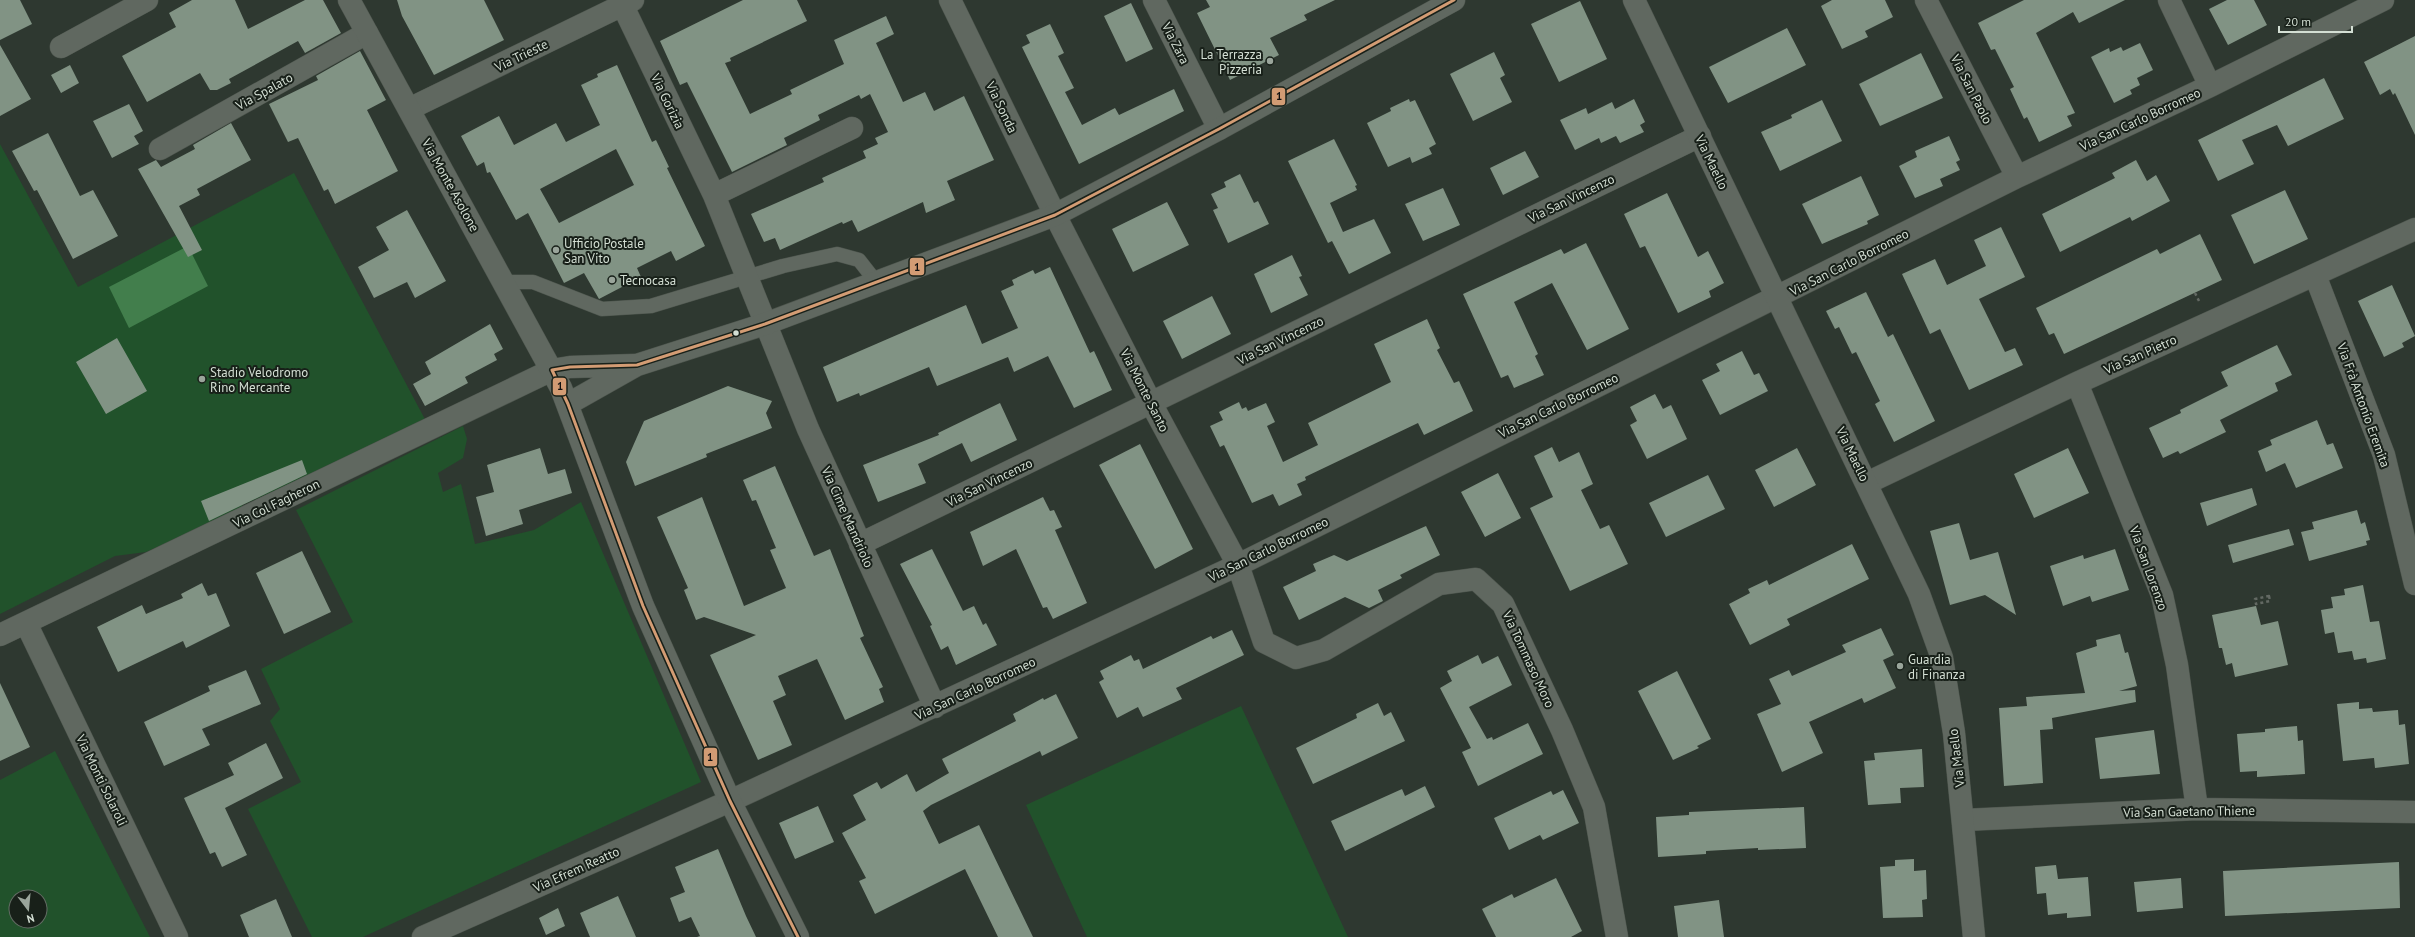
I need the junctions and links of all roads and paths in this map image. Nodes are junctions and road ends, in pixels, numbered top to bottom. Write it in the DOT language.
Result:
graph roads {
  1 [pos="147,0"];
  2 [pos="350,0"];
  3 [pos="950,0"];
  4 [pos="1154,0"];
  5 [pos="1454,0"];
  6 [pos="1634,0"];
  7 [pos="1926,0"];
  8 [pos="2169,0"];
  9 [pos="2383,0"];
  10 [pos="625,2"];
  11 [pos="367,33"];
  12 [pos="60,47"];
  13 [pos="2210,86"];
  14 [pos="409,108"];
  15 [pos="852,128"];
  16 [pos="1219,129"];
  17 [pos="1700,136"];
  18 [pos="160,149"];
  19 [pos="2017,178"];
  20 [pos="714,195"];
  21 [pos="1055,215"];
  22 [pos="2415,229"];
  23 [pos="2315,275"];
  24 [pos="747,276"];
  25 [pos="505,282"];
  26 [pos="877,283"];
  27 [pos="1778,297"];
  28 [pos="765,324"];
  29 [pos="637,365"];
  30 [pos="552,370"];
  31 [pos="2077,383"];
  32 [pos="1151,403"];
  33 [pos="568,404"];
  34 [pos="1867,483"];
  35 [pos="860,544"];
  36 [pos="1238,565"];
  37 [pos="2415,584"];
  38 [pos="2255,599"];
  39 [pos="26,623"];
  40 [pos="0,635"];
  41 [pos="935,707"];
  42 [pos="730,801"];
  43 [pos="2197,809"];
  44 [pos="2415,812"];
  45 [pos="1964,820"];
  46 [pos="177,937"];
  47 [pos="423,937"];
  48 [pos="798,937"];
  49 [pos="1617,937"];
  50 [pos="1974,937"];
  1 -- 12 [label="street"];
  2 -- 11 [label="street, Via Monte Asolone"];
  3 -- 21 [label="street, Via Sonda"];
  4 -- 16 [label="street, Via Zara"];
  5 -- 16 [label="street"];
  6 -- 17 [label="street, Via Maello"];
  7 -- 19 [label="street, Via San Paolo"];
  8 -- 13 [label="street"];
  9 -- 13 [label="street, Via San Carlo Borromeo"];
  10 -- 14 [label="street, Via Trieste"];
  10 -- 20 [label="street, Via Gorizia"];
  11 -- 14 [label="street, Via Monte Asolone"];
  11 -- 18 [label="street, Via Spalato"];
  13 -- 19 [label="street, Via San Carlo Borromeo"];
  14 -- 25 [label="street, Via Monte Asolone"];
  15 -- 20 [label="street"];
  16 -- 21 [label="street"];
  17 -- 27 [label="street, Via Maello"];
  17 -- 32 [label="street, Via San Vincenzo"];
  19 -- 27 [label="street, Via San Carlo Borromeo"];
  20 -- 24 [label="street, Via Gorizia"];
  21 -- 26 [label="street"];
  21 -- 32 [label="street, Via Monte Santo"];
  22 -- 23 [label="street, Via San Pietro"];
  23 -- 31 [label="street, Via San Pietro"];
  23 -- 37 [label="street, Via Frà Antonio Eremita"];
  24 -- 25 [label="lane"];
  24 -- 26 [label="lane"];
  24 -- 28 [label="street, Via Gorizia"];
  25 -- 30 [label="street, Via Monte Asolone"];
  26 -- 28 [label="street"];
  27 -- 34 [label="street, Via Maello"];
  27 -- 36 [label="street, Via San Carlo Borromeo"];
  28 -- 29 [label="street"];
  28 -- 35 [label="street, Via Cime Mandriolo"];
  29 -- 30 [label="street, Via Col Fagheron"];
  29 -- 33 [label="street"];
  30 -- 33 [label="street, Via Monte Asolone"];
  30 -- 39 [label="street, Via Col Fagheron"];
  31 -- 34 [label="street, Via San Pietro"];
  31 -- 43 [label="street, Via San Lorenzo"];
  32 -- 35 [label="street, Via San Vincenzo"];
  32 -- 36 [label="street, Via Monte Santo"];
  33 -- 42 [label="street, Via Monte Asolone"];
  34 -- 45 [label="street, Via Maello"];
  35 -- 41 [label="street, Via Cime Mandriolo"];
  36 -- 41 [label="street, Via San Carlo Borromeo"];
  36 -- 49 [label="street, Via Tommaso Moro"];
  38 -- 38 [label="path"];
  39 -- 40 [label="street, Via Col Fagheron"];
  39 -- 46 [label="street, Via Monti Solaroli"];
  41 -- 42 [label="street, Via San Carlo Borromeo"];
  42 -- 47 [label="street, Via Efrem Reatto"];
  42 -- 48 [label="street, Via Monte Asolone"];
  43 -- 44 [label="street, Via San Gaetano Thiene"];
  43 -- 45 [label="street, Via San Gaetano Thiene"];
  45 -- 50 [label="street, Via Maello"];
}
